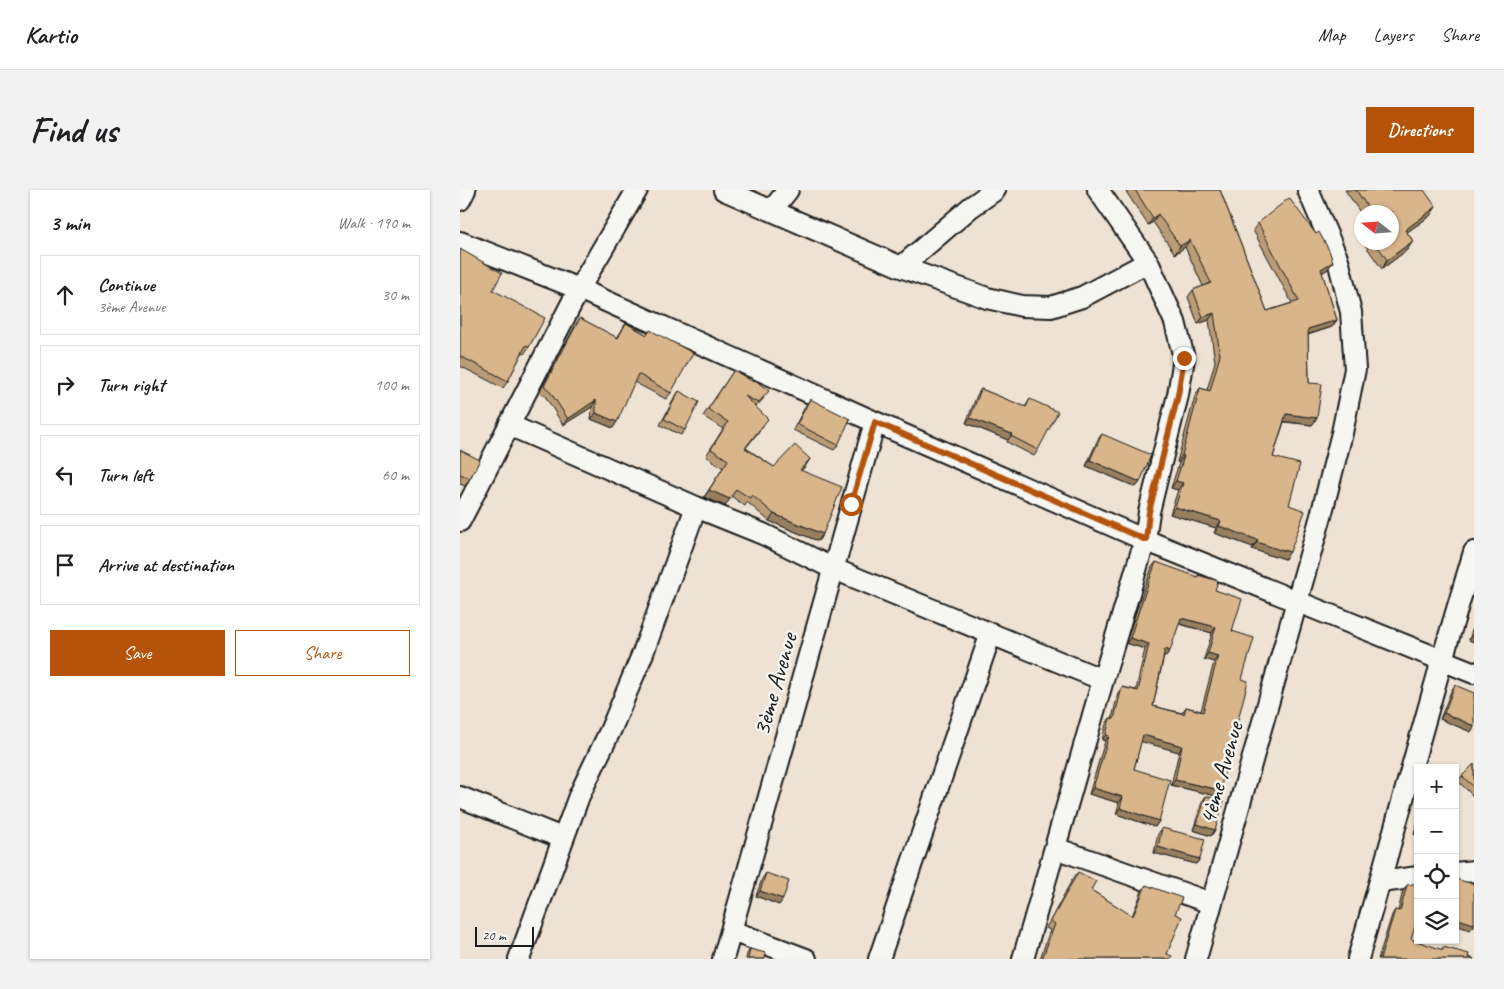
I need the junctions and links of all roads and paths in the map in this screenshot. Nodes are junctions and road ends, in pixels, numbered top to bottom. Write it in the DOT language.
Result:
graph roads {
  1 [pos="465,190"];
  2 [pos="637,190"];
  3 [pos="724,190"];
  4 [pos="788,190"];
  5 [pos="995,190"];
  6 [pos="1098,190"];
  7 [pos="1308,190"];
  8 [pos="460,200"];
  9 [pos="772,210"];
  10 [pos="460,242"];
  11 [pos="1148,262"];
  12 [pos="901,267"];
  13 [pos="579,289"];
  14 [pos="875,422"];
  15 [pos="509,425"];
  16 [pos="696,508"];
  17 [pos="460,521"];
  18 [pos="1146,540"];
  19 [pos="1474,552"];
  20 [pos="834,569"];
  21 [pos="1296,602"];
  22 [pos="991,633"];
  23 [pos="1442,660"];
  24 [pos="1474,673"];
  25 [pos="1103,680"];
  26 [pos="460,797"];
  27 [pos="562,838"];
  28 [pos="1055,848"];
  29 [pos="1474,871"];
  30 [pos="1459,873"];
  31 [pos="1414,878"];
  32 [pos="1381,882"];
  33 [pos="1211,903"];
  34 [pos="732,931"];
  35 [pos="519,959"];
  36 [pos="723,959"];
  37 [pos="806,959"];
  38 [pos="879,959"];
  39 [pos="1023,959"];
  40 [pos="1196,959"];
  41 [pos="1358,959"];
  1 -- 8 [label="street"];
  2 -- 13 [label="street"];
  3 -- 9 [label="street"];
  4 -- 9 [label="street"];
  5 -- 12 [label="street"];
  6 -- 11 [label="street"];
  7 -- 21 [label="street, 4ème Avenue"];
  9 -- 12 [label="street"];
  10 -- 13 [label="street"];
  11 -- 12 [label="street"];
  11 -- 18 [label="street"];
  13 -- 14 [label="street"];
  13 -- 15 [label="street"];
  14 -- 18 [label="street"];
  14 -- 20 [label="street, 3ème Avenue"];
  15 -- 16 [label="street"];
  15 -- 17 [label="street"];
  16 -- 20 [label="street"];
  16 -- 27 [label="street"];
  18 -- 21 [label="street"];
  18 -- 25 [label="street"];
  19 -- 23 [label="street"];
  20 -- 22 [label="street"];
  20 -- 34 [label="street, 3ème Avenue"];
  21 -- 23 [label="street"];
  21 -- 33 [label="street, 4ème Avenue"];
  22 -- 25 [label="street"];
  22 -- 38 [label="street"];
  23 -- 24 [label="street"];
  23 -- 32 [label="street"];
  25 -- 28 [label="street"];
  26 -- 27 [label="street"];
  27 -- 35 [label="street"];
  28 -- 33 [label="street"];
  28 -- 39 [label="street"];
  29 -- 30 [label="street"];
  31 -- 32 [label="street"];
  32 -- 41 [label="street"];
  33 -- 40 [label="street, 4ème Avenue"];
  34 -- 36 [label="street, 3ème Avenue"];
  34 -- 37 [label="street"];
}
